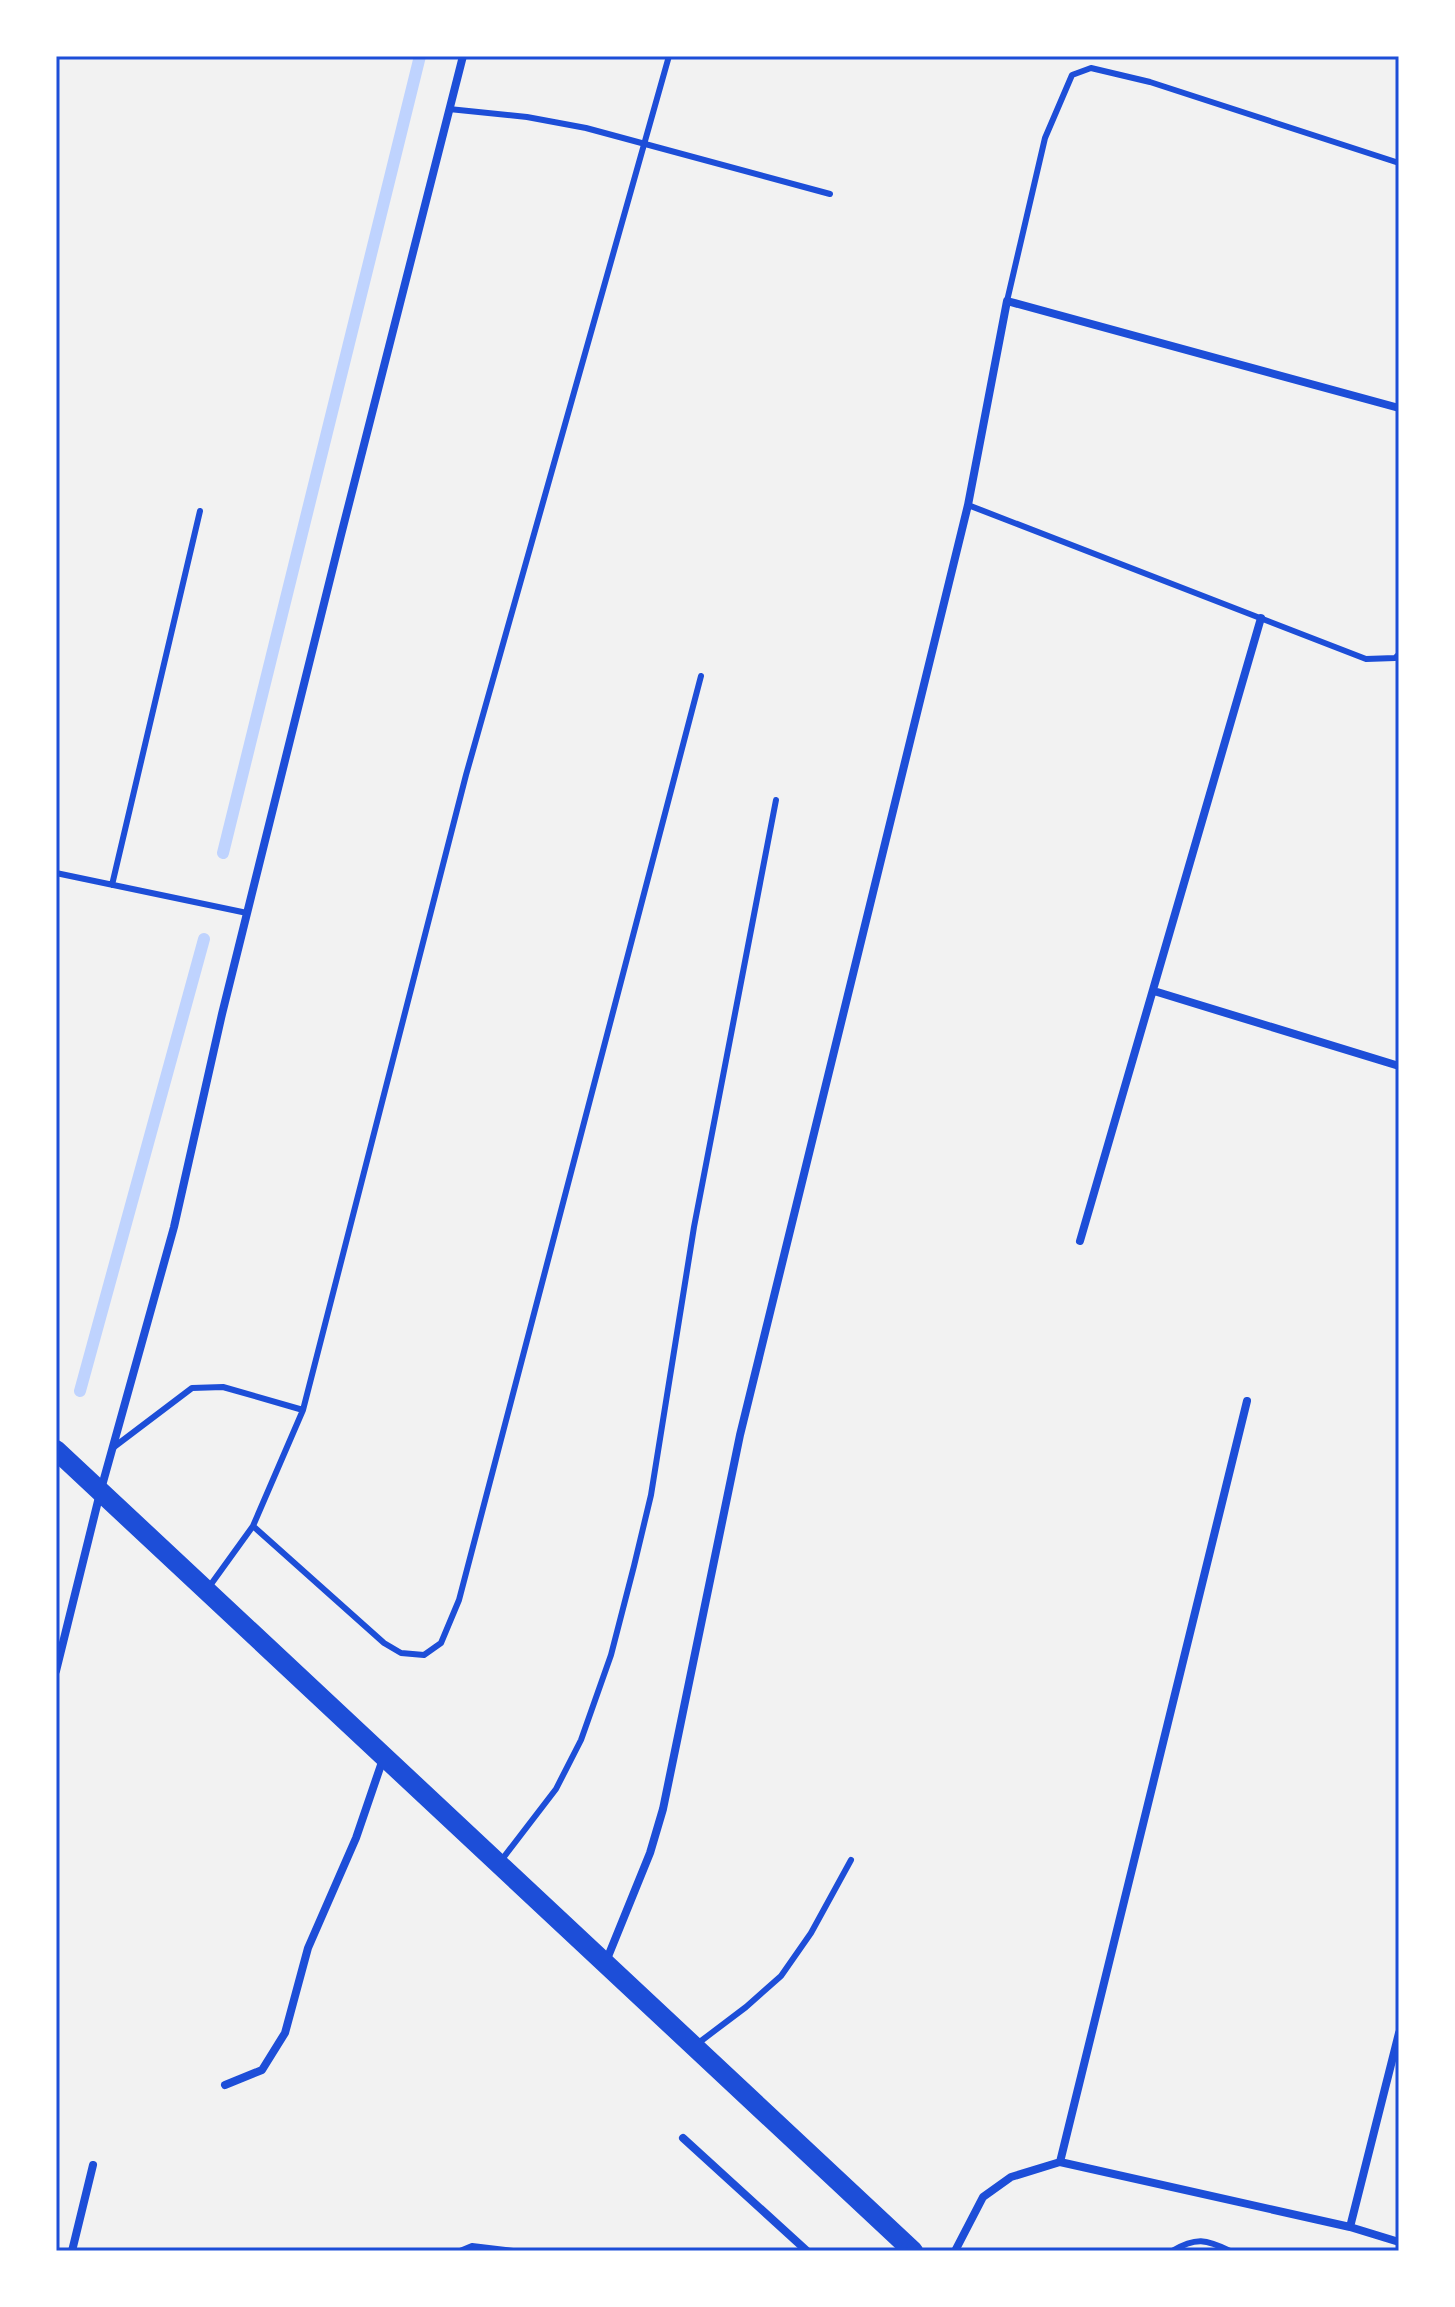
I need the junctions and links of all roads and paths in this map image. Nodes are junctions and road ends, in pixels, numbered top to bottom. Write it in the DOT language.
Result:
graph roads {
  1 [pos="463,56"];
  2 [pos="669,56"];
  3 [pos="449,109"];
  4 [pos="645,143"];
  5 [pos="1399,163"];
  6 [pos="830,194"];
  7 [pos="1007,301"];
  8 [pos="1399,408"];
  9 [pos="968,505"];
  10 [pos="200,511"];
  11 [pos="1261,618"];
  12 [pos="1399,654"];
  13 [pos="701,676"];
  14 [pos="776,800"];
  15 [pos="56,873"];
  16 [pos="112,885"];
  17 [pos="247,913"];
  18 [pos="1154,991"];
  19 [pos="1399,1066"];
  20 [pos="1080,1241"];
  21 [pos="1247,1401"];
  22 [pos="303,1410"];
  23 [pos="113,1447"];
  24 [pos="56,1450"];
  25 [pos="100,1493"];
  26 [pos="253,1526"];
  27 [pos="206,1591"];
  28 [pos="56,1671"];
  29 [pos="384,1757"];
  30 [pos="851,1860"];
  31 [pos="499,1864"];
  32 [pos="605,1964"];
  33 [pos="1399,2033"];
  34 [pos="693,2047"];
  35 [pos="225,2085"];
  36 [pos="683,2138"];
  37 [pos="1060,2162"];
  38 [pos="93,2165"];
  39 [pos="1350,2227"];
  40 [pos="1399,2242"];
  41 [pos="902,2247"];
  42 [pos="72,2251"];
  43 [pos="460,2251"];
  44 [pos="513,2251"];
  45 [pos="807,2251"];
  46 [pos="955,2251"];
  47 [pos="1172,2251"];
  48 [pos="1230,2251"];
  1 -- 3 [label="street"];
  2 -- 4 [label="lane"];
  3 -- 4 [label="lane"];
  3 -- 17 [label="street"];
  4 -- 6 [label="lane"];
  4 -- 22 [label="lane"];
  5 -- 7 [label="lane"];
  7 -- 8 [label="street"];
  7 -- 9 [label="street"];
  9 -- 11 [label="lane"];
  9 -- 32 [label="street"];
  10 -- 16 [label="lane"];
  11 -- 12 [label="lane"];
  11 -- 18 [label="street"];
  13 -- 26 [label="lane"];
  14 -- 31 [label="lane"];
  15 -- 16 [label="lane"];
  16 -- 17 [label="lane"];
  17 -- 23 [label="street"];
  18 -- 19 [label="street"];
  18 -- 20 [label="street"];
  21 -- 37 [label="street"];
  22 -- 23 [label="lane"];
  22 -- 26 [label="lane"];
  23 -- 25 [label="street"];
  24 -- 25 [label="main road"];
  25 -- 27 [label="main road"];
  25 -- 28 [label="street"];
  26 -- 27 [label="lane"];
  27 -- 29 [label="main road"];
  29 -- 31 [label="main road"];
  29 -- 35 [label="street"];
  30 -- 34 [label="lane"];
  31 -- 32 [label="main road"];
  32 -- 34 [label="main road"];
  33 -- 39 [label="street"];
  34 -- 41 [label="main road"];
  36 -- 45 [label="street"];
  37 -- 39 [label="street"];
  37 -- 46 [label="street"];
  38 -- 42 [label="street"];
  39 -- 40 [label="street"];
  43 -- 44 [label="lane"];
  47 -- 48 [label="lane"];
}
